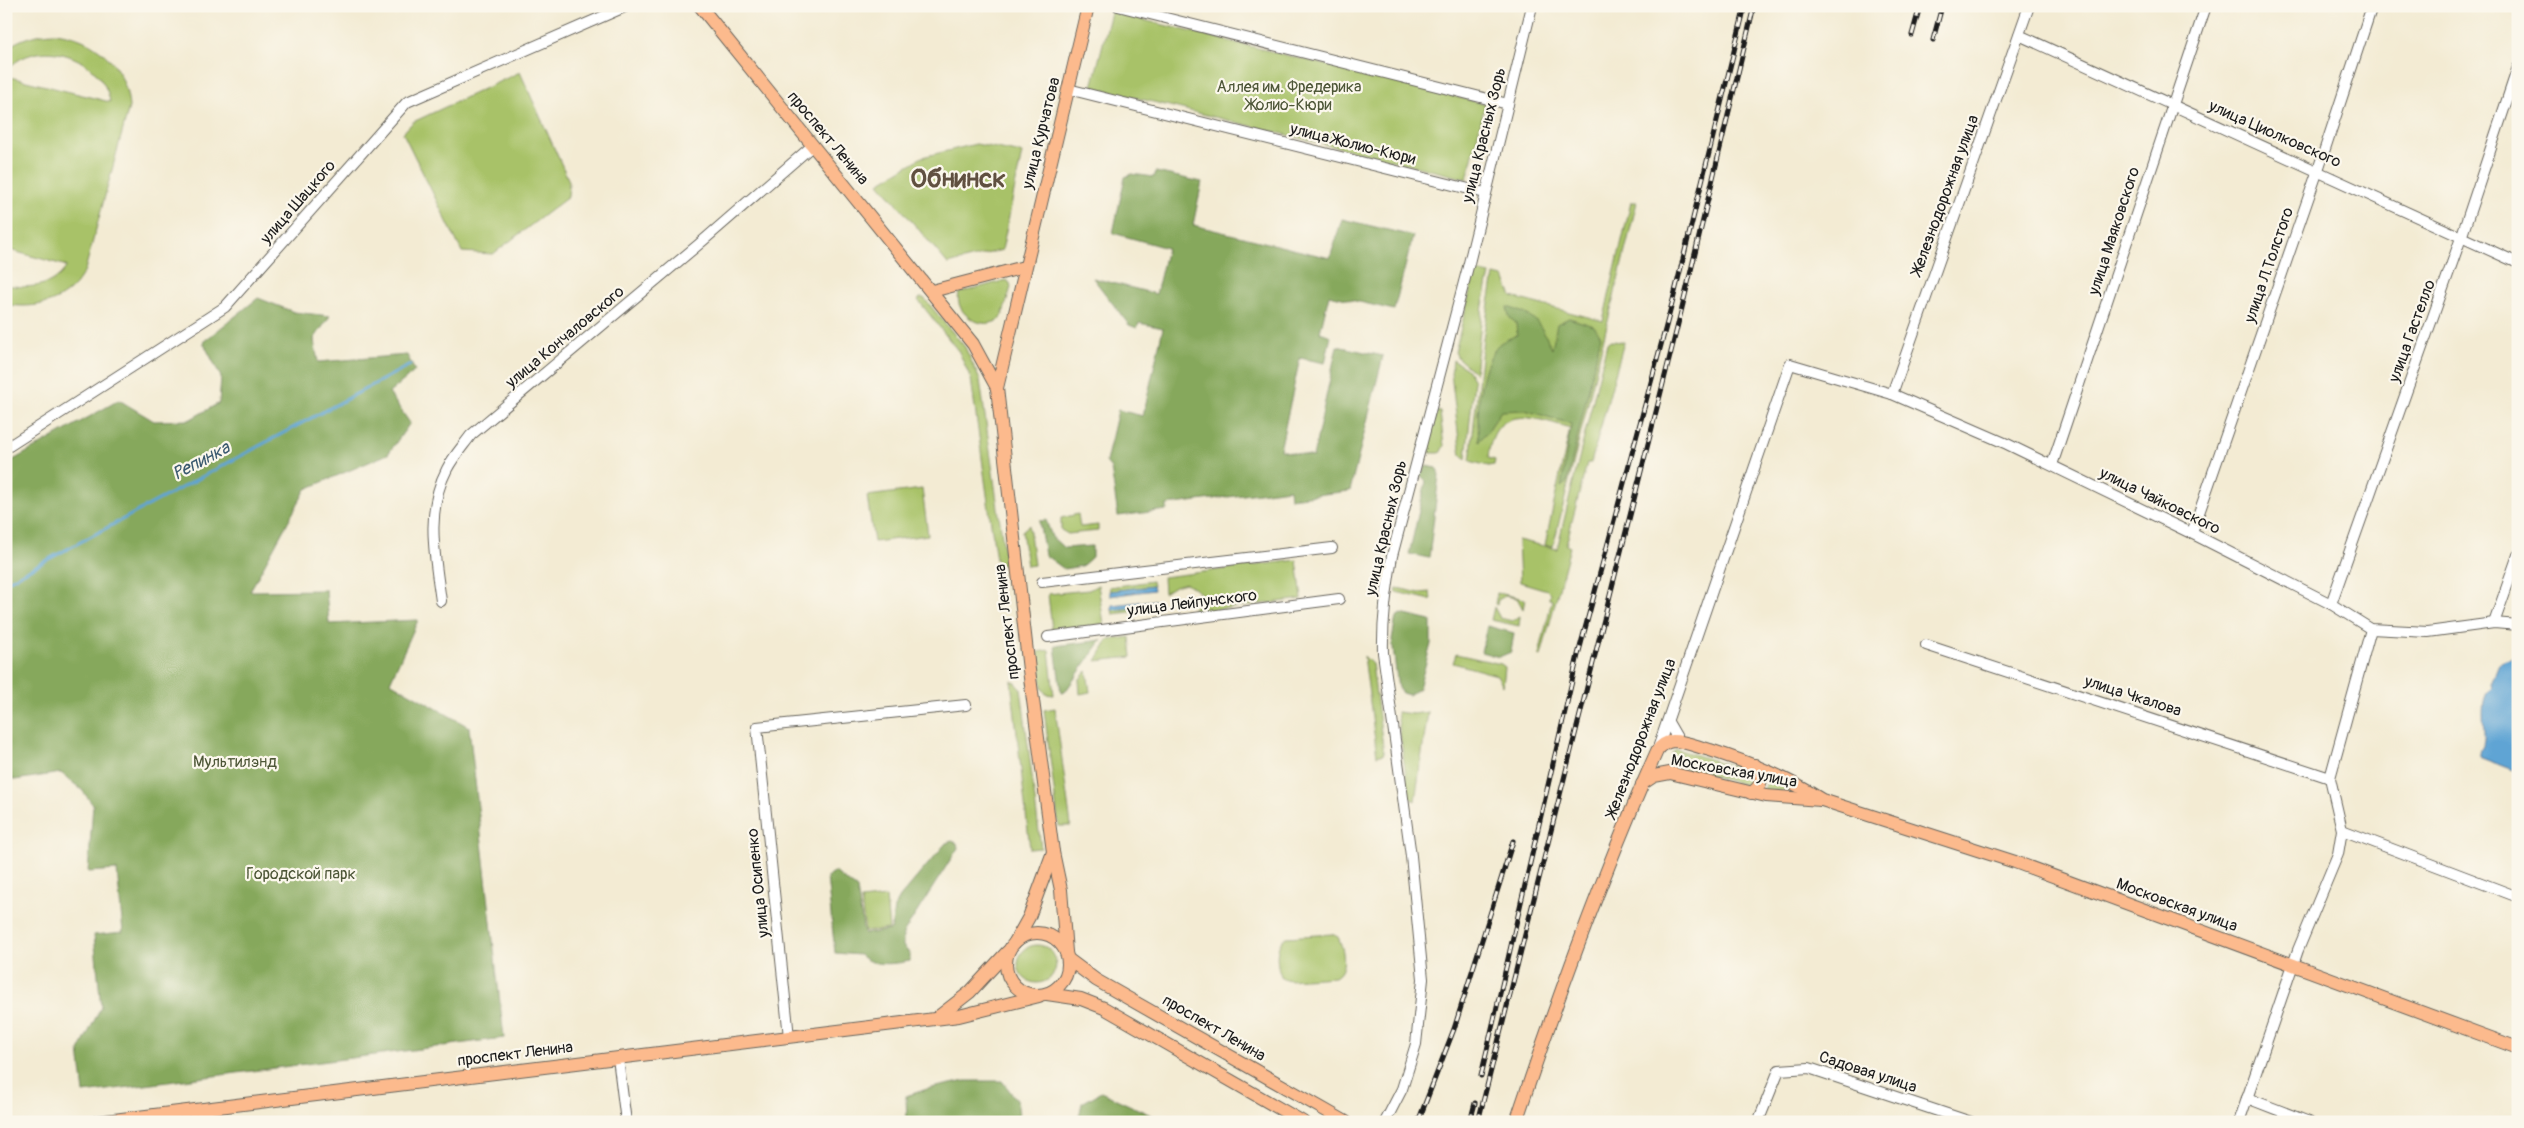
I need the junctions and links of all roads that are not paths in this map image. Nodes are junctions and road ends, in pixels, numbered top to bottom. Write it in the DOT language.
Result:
graph roads {
  1 [pos="627,6"];
  2 [pos="700,6"];
  3 [pos="1088,6"];
  4 [pos="1118,6"];
  5 [pos="1532,6"];
  6 [pos="2029,6"];
  7 [pos="2206,6"];
  8 [pos="2372,6"];
  9 [pos="2019,35"];
  10 [pos="2518,67"];
  11 [pos="1068,89"];
  12 [pos="1508,104"];
  13 [pos="2172,104"];
  14 [pos="812,146"];
  15 [pos="2318,170"];
  16 [pos="1485,193"];
  17 [pos="2462,235"];
  18 [pos="2518,263"];
  19 [pos="1024,267"];
  20 [pos="932,291"];
  21 [pos="1790,364"];
  22 [pos="997,388"];
  23 [pos="1892,394"];
  24 [pos="6,448"];
  25 [pos="2052,465"];
  26 [pos="2192,534"];
  27 [pos="1332,548"];
  28 [pos="2518,555"];
  29 [pos="1042,582"];
  30 [pos="1339,599"];
  31 [pos="441,601"];
  32 [pos="2331,604"];
  33 [pos="2494,623"];
  34 [pos="2518,625"];
  35 [pos="2371,629"];
  36 [pos="1048,637"];
  37 [pos="1926,645"];
  38 [pos="966,705"];
  39 [pos="1668,722"];
  40 [pos="1679,742"];
  41 [pos="1657,750"];
  42 [pos="1755,765"];
  43 [pos="1670,773"];
  44 [pos="2330,778"];
  45 [pos="1642,784"];
  46 [pos="1751,793"];
  47 [pos="1822,800"];
  48 [pos="2342,830"];
  49 [pos="1053,852"];
  50 [pos="2518,897"];
  51 [pos="1013,945"];
  52 [pos="1067,956"];
  53 [pos="2293,965"];
  54 [pos="1043,995"];
  55 [pos="936,1018"];
  56 [pos="789,1037"];
  57 [pos="2518,1048"];
  58 [pos="618,1058"];
  59 [pos="2247,1098"];
  60 [pos="97,1122"];
  61 [pos="626,1122"];
  62 [pos="1303,1122"];
  63 [pos="1346,1122"];
  64 [pos="1385,1122"];
  65 [pos="1516,1122"];
  66 [pos="1758,1122"];
  67 [pos="1970,1122"];
  68 [pos="2239,1122"];
  69 [pos="2310,1122"];
  1 -- 24 [label="street, улица Шацкого"];
  2 -- 14 [label="main road, проспект Ленина"];
  3 -- 11 [label="main road, улица Курчатова"];
  4 -- 12 [label="street"];
  5 -- 12 [label="street, улица Красных Зорь"];
  6 -- 9 [label="street, Железнодорожная улица"];
  7 -- 13 [label="street, улица Маяковского"];
  8 -- 15 [label="street, улица Л.Толстого"];
  9 -- 13 [label="street, улица Циолковского"];
  9 -- 23 [label="street, Железнодорожная улица"];
  10 -- 17 [label="street, улица Гастелло"];
  11 -- 16 [label="street, улица Жолио-Кюри"];
  11 -- 19 [label="main road, улица Курчатова"];
  12 -- 16 [label="street, улица Красных Зорь"];
  13 -- 15 [label="street, улица Циолковского"];
  13 -- 25 [label="street, улица Маяковского"];
  14 -- 20 [label="main road, проспект Ленина"];
  14 -- 31 [label="street, улица Кончаловского"];
  15 -- 17 [label="street, улица Циолковского"];
  15 -- 26 [label="street, улица Л.Толстого"];
  16 -- 64 [label="street, улица Красных Зорь"];
  17 -- 18 [label="street, улица Циолковского"];
  17 -- 32 [label="street, улица Гастелло"];
  19 -- 20 [label="main road"];
  19 -- 22 [label="main road, улица Курчатова"];
  20 -- 22 [label="main road, проспект Ленина"];
  21 -- 23 [label="street, улица Чайковского"];
  21 -- 39 [label="street, Железнодорожная улица"];
  22 -- 49 [label="main road, проспект Ленина"];
  23 -- 25 [label="street, улица Чайковского"];
  25 -- 26 [label="street, улица Чайковского"];
  26 -- 32 [label="street, улица Чайковского"];
  27 -- 29 [label="street"];
  28 -- 33 [label="street"];
  30 -- 36 [label="street, улица Лейпунского"];
  32 -- 35 [label="street, улица Чайковского"];
  33 -- 34 [label="street, улица Чайковского"];
  33 -- 35 [label="street, улица Чайковского"];
  35 -- 44 [label="street"];
  37 -- 44 [label="street, улица Чкалова"];
  38 -- 56 [label="street, улица Осипенко"];
  39 -- 40 [label="street"];
  39 -- 41 [label="street, Железнодорожная улица"];
  40 -- 41 [label="main road, Московская улица"];
  40 -- 42 [label="main road, Московская улица"];
  41 -- 43 [label="main road"];
  41 -- 45 [label="main road, Железнодорожная улица"];
  42 -- 46 [label="main road"];
  42 -- 47 [label="main road, Московская улица"];
  43 -- 45 [label="main road, Московская улица"];
  43 -- 46 [label="main road, Московская улица"];
  44 -- 48 [label="street"];
  45 -- 65 [label="main road, Железнодорожная улица"];
  46 -- 47 [label="main road, Московская улица"];
  47 -- 53 [label="main road, Московская улица"];
  48 -- 50 [label="street"];
  48 -- 53 [label="street"];
  49 -- 51 [label="main road, проспект Ленина"];
  49 -- 52 [label="main road, проспект Ленина"];
  51 -- 52 [label="main road"];
  51 -- 54 [label="main road"];
  51 -- 55 [label="main road, проспект Ленина"];
  52 -- 54 [label="main road"];
  52 -- 63 [label="main road, проспект Ленина"];
  53 -- 57 [label="main road, Московская улица"];
  53 -- 59 [label="street"];
  54 -- 55 [label="main road, проспект Ленина"];
  54 -- 62 [label="main road, проспект Ленина"];
  55 -- 56 [label="main road, проспект Ленина"];
  56 -- 58 [label="main road, проспект Ленина"];
  58 -- 60 [label="main road, проспект Ленина"];
  58 -- 61 [label="street"];
  59 -- 68 [label="street"];
  59 -- 69 [label="street"];
  66 -- 67 [label="street, Садовая улица"];
}
